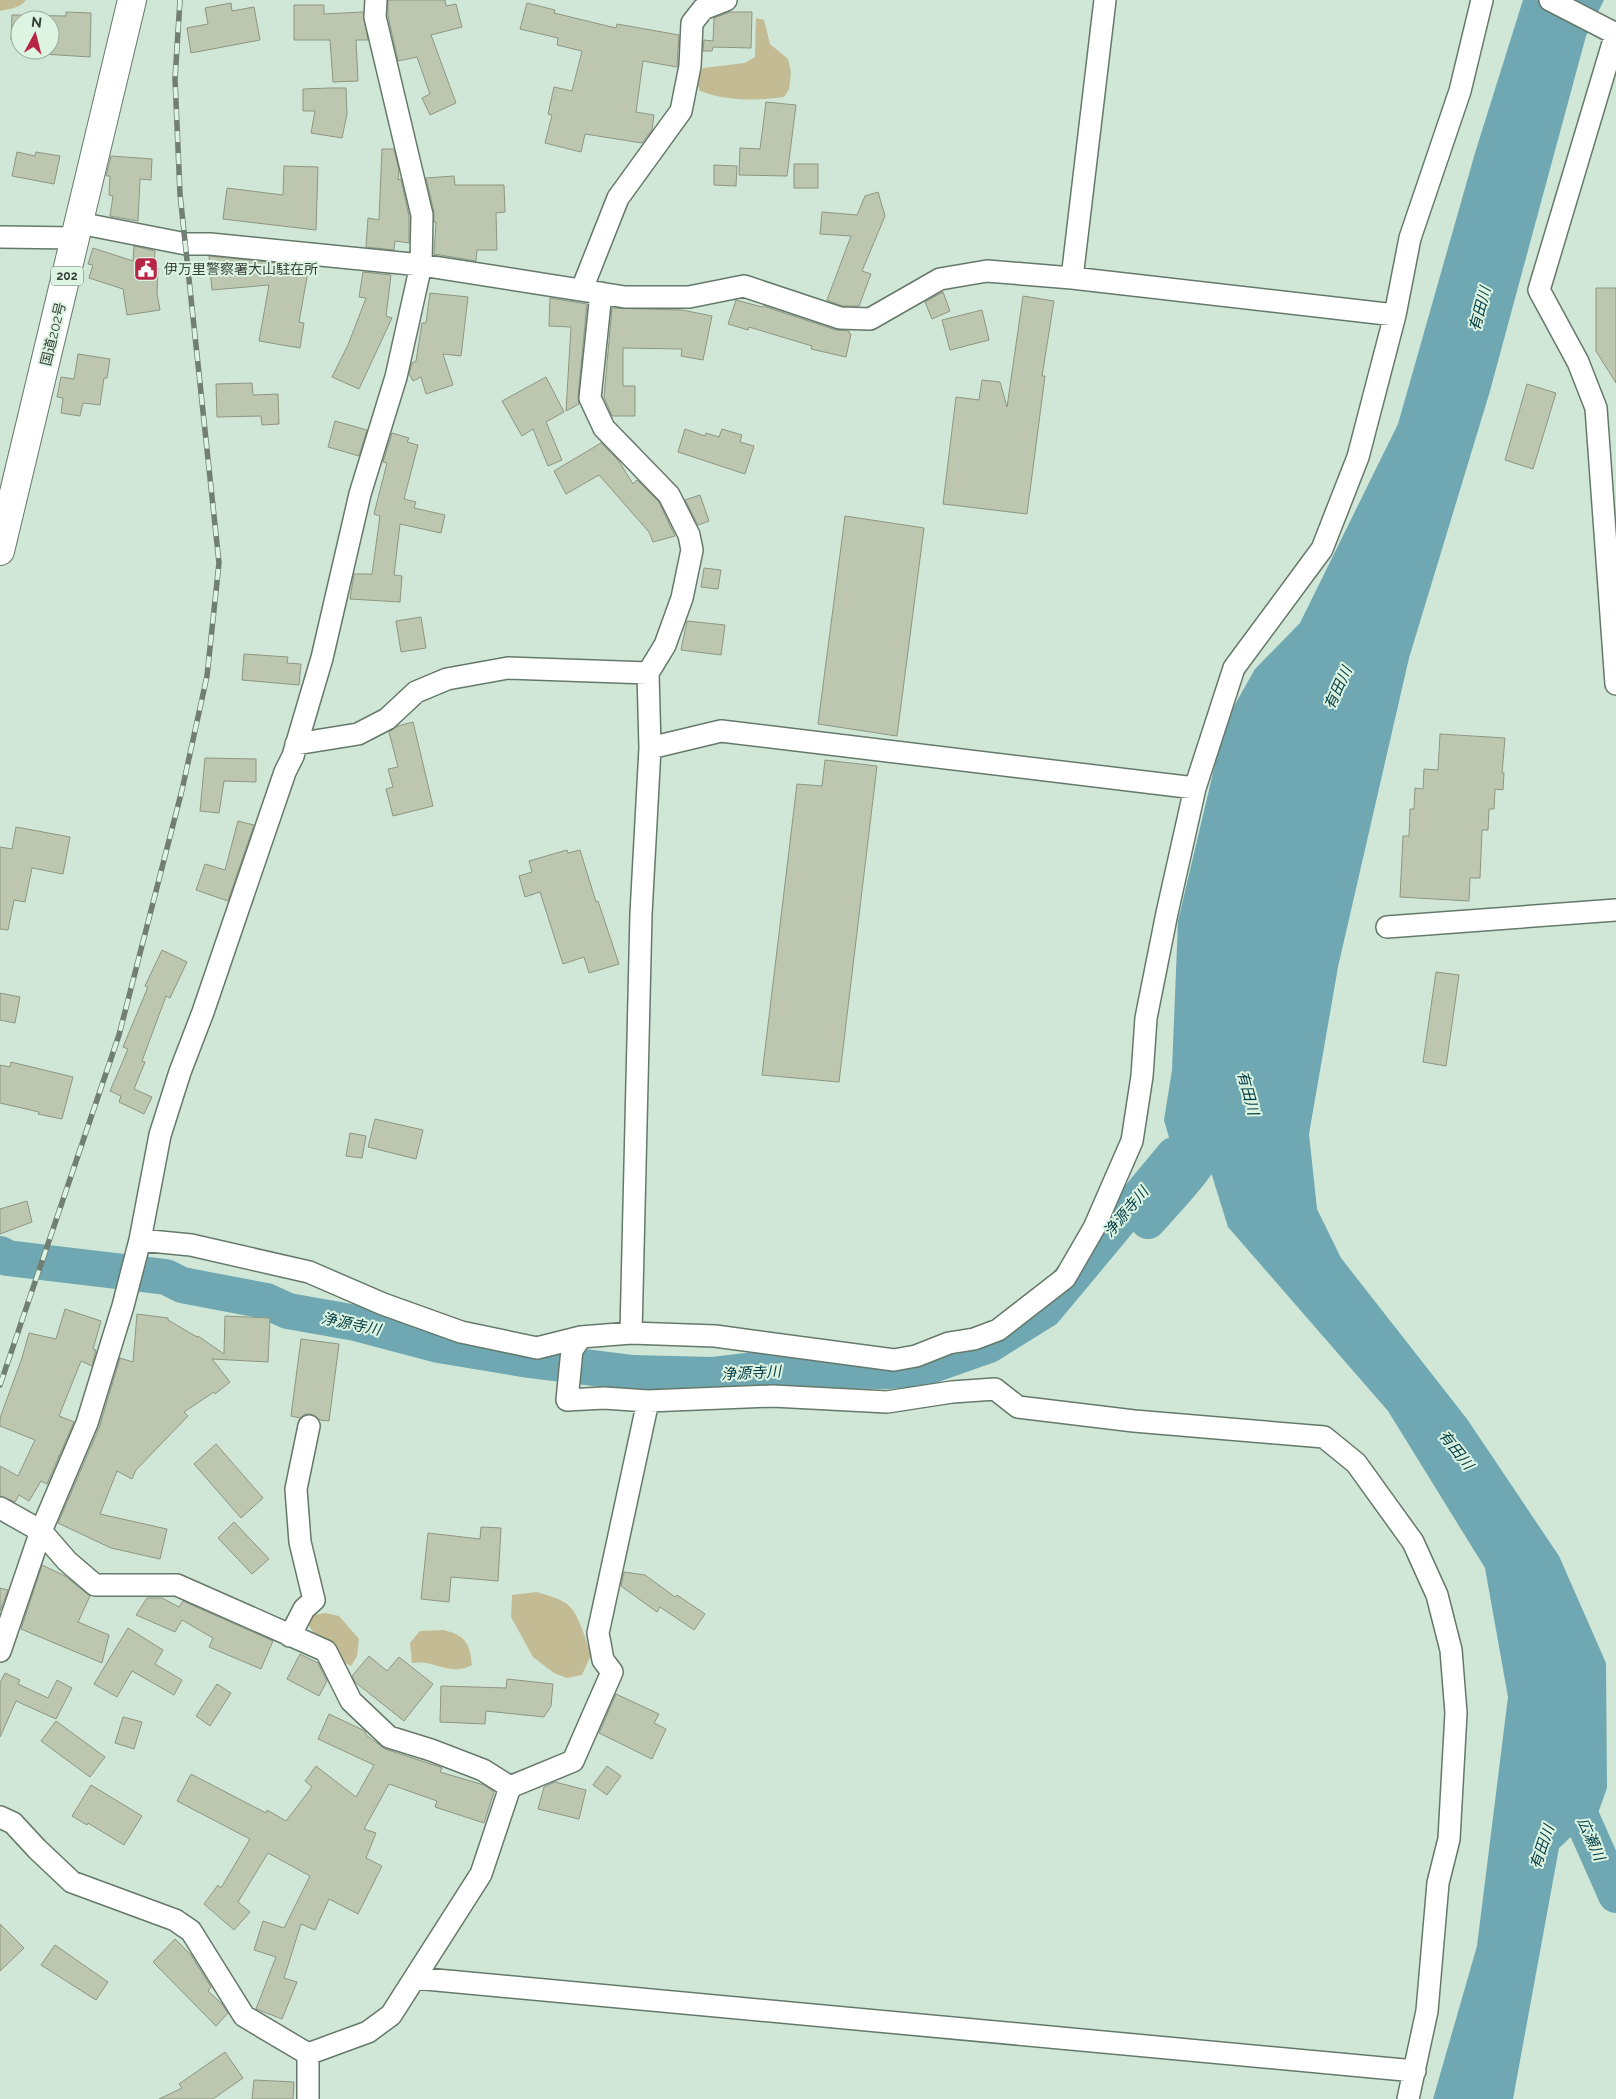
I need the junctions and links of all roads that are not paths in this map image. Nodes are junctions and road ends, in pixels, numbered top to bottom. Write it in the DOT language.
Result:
graph roads {
  1 [pos="132,0"];
  2 [pos="376,0"];
  3 [pos="726,0"];
  4 [pos="1105,0"];
  5 [pos="1482,0"];
  6 [pos="1550,0"];
  7 [pos="1616,34"];
  8 [pos="78,231"];
  9 [pos="0,237"];
  10 [pos="421,266"];
  11 [pos="1072,278"];
  12 [pos="592,291"];
  13 [pos="1395,315"];
  14 [pos="0,551"];
  15 [pos="648,673"];
  16 [pos="1616,684"];
  17 [pos="296,744"];
  18 [pos="650,748"];
  19 [pos="1195,788"];
  20 [pos="1616,910"];
  21 [pos="1386,927"];
  22 [pos="140,1240"];
  23 [pos="631,1333"];
  24 [pos="576,1344"];
  25 [pos="648,1401"];
  26 [pos="309,1426"];
  27 [pos="0,1508"];
  28 [pos="41,1531"];
  29 [pos="290,1636"];
  30 [pos="0,1651"];
  31 [pos="510,1787"];
  32 [pos="0,1816"];
  33 [pos="415,1978"];
  34 [pos="308,2054"];
  35 [pos="1416,2071"];
  36 [pos="308,2099"];
  37 [pos="1408,2099"];
  1 -- 8 [label="highway, 国道202号 / 202"];
  2 -- 10 [label="street"];
  3 -- 12 [label="street"];
  4 -- 11 [label="street"];
  5 -- 13 [label="street"];
  6 -- 7 [label="street"];
  7 -- 16 [label="street"];
  8 -- 9 [label="street"];
  8 -- 10 [label="street"];
  8 -- 14 [label="highway, 国道202号 / 202"];
  10 -- 12 [label="street"];
  10 -- 17 [label="street"];
  11 -- 12 [label="street"];
  11 -- 13 [label="street"];
  12 -- 15 [label="street"];
  13 -- 19 [label="street"];
  15 -- 17 [label="street"];
  15 -- 18 [label="street"];
  17 -- 22 [label="street"];
  18 -- 19 [label="street"];
  18 -- 23 [label="street"];
  19 -- 23 [label="street"];
  20 -- 21 [label="street"];
  22 -- 24 [label="street"];
  22 -- 28 [label="street"];
  23 -- 24 [label="street"];
  24 -- 25 [label="street"];
  25 -- 31 [label="street"];
  25 -- 35 [label="street"];
  26 -- 29 [label="street"];
  27 -- 28 [label="street"];
  28 -- 29 [label="street"];
  28 -- 30 [label="street"];
  29 -- 31 [label="street"];
  31 -- 33 [label="street"];
  32 -- 34 [label="street"];
  33 -- 34 [label="street"];
  33 -- 35 [label="street"];
  34 -- 36 [label="street"];
  35 -- 37 [label="street"];
}
